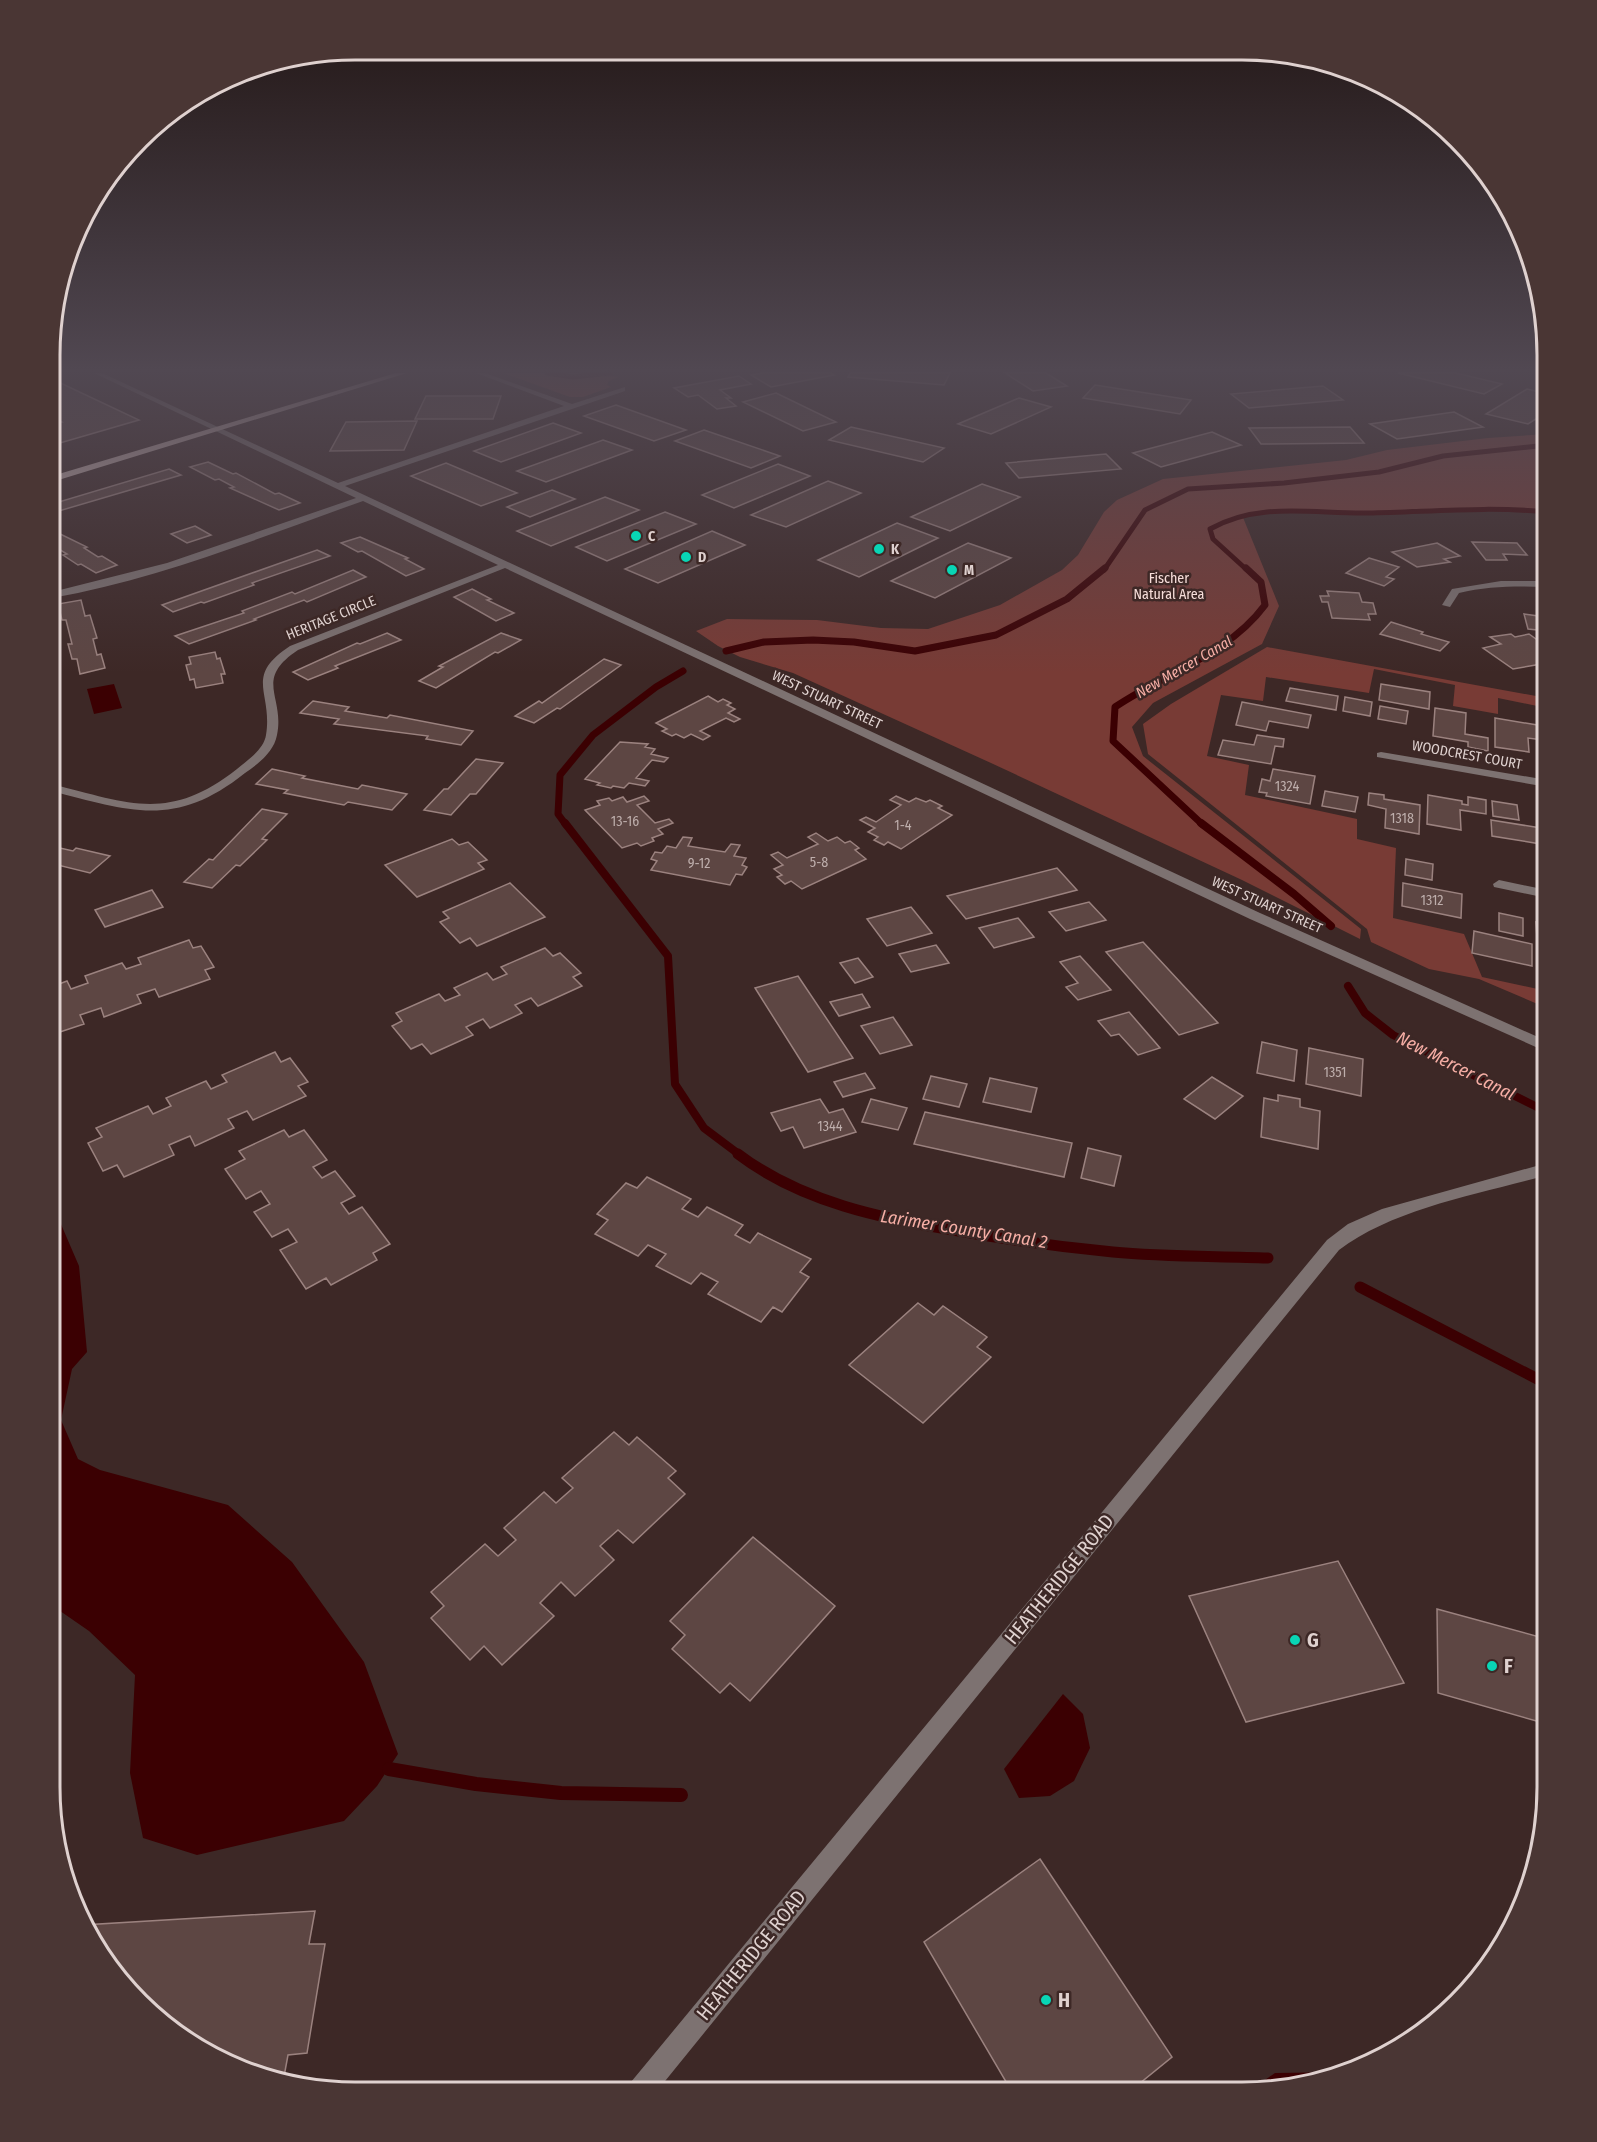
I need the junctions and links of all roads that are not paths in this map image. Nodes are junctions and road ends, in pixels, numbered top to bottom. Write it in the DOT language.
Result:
graph roads {
  1 [pos="311,473"];
  2 [pos="376,473"];
  3 [pos="338,486"];
  4 [pos="363,498"];
  5 [pos="505,565"];
  6 [pos="1537,583"];
  7 [pos="60,593"];
  8 [pos="1447,605"];
  9 [pos="1381,755"];
  10 [pos="1537,782"];
  11 [pos="60,789"];
  12 [pos="1499,884"];
  13 [pos="1537,892"];
  14 [pos="1537,1043"];
  15 [pos="1537,1173"];
  16 [pos="647,2082"];
  1 -- 3 [label="street, WEST STUART STREET"];
  2 -- 3 [label="street"];
  3 -- 4 [label="street, WEST STUART STREET"];
  4 -- 5 [label="street, WEST STUART STREET"];
  4 -- 7 [label="street"];
  5 -- 11 [label="street, HERITAGE CIRCLE"];
  5 -- 14 [label="street, WEST STUART STREET"];
  6 -- 8 [label="street"];
  9 -- 10 [label="street, WOODCREST COURT"];
  12 -- 13 [label="street"];
  15 -- 16 [label="street, HEATHERIDGE ROAD"];
}
